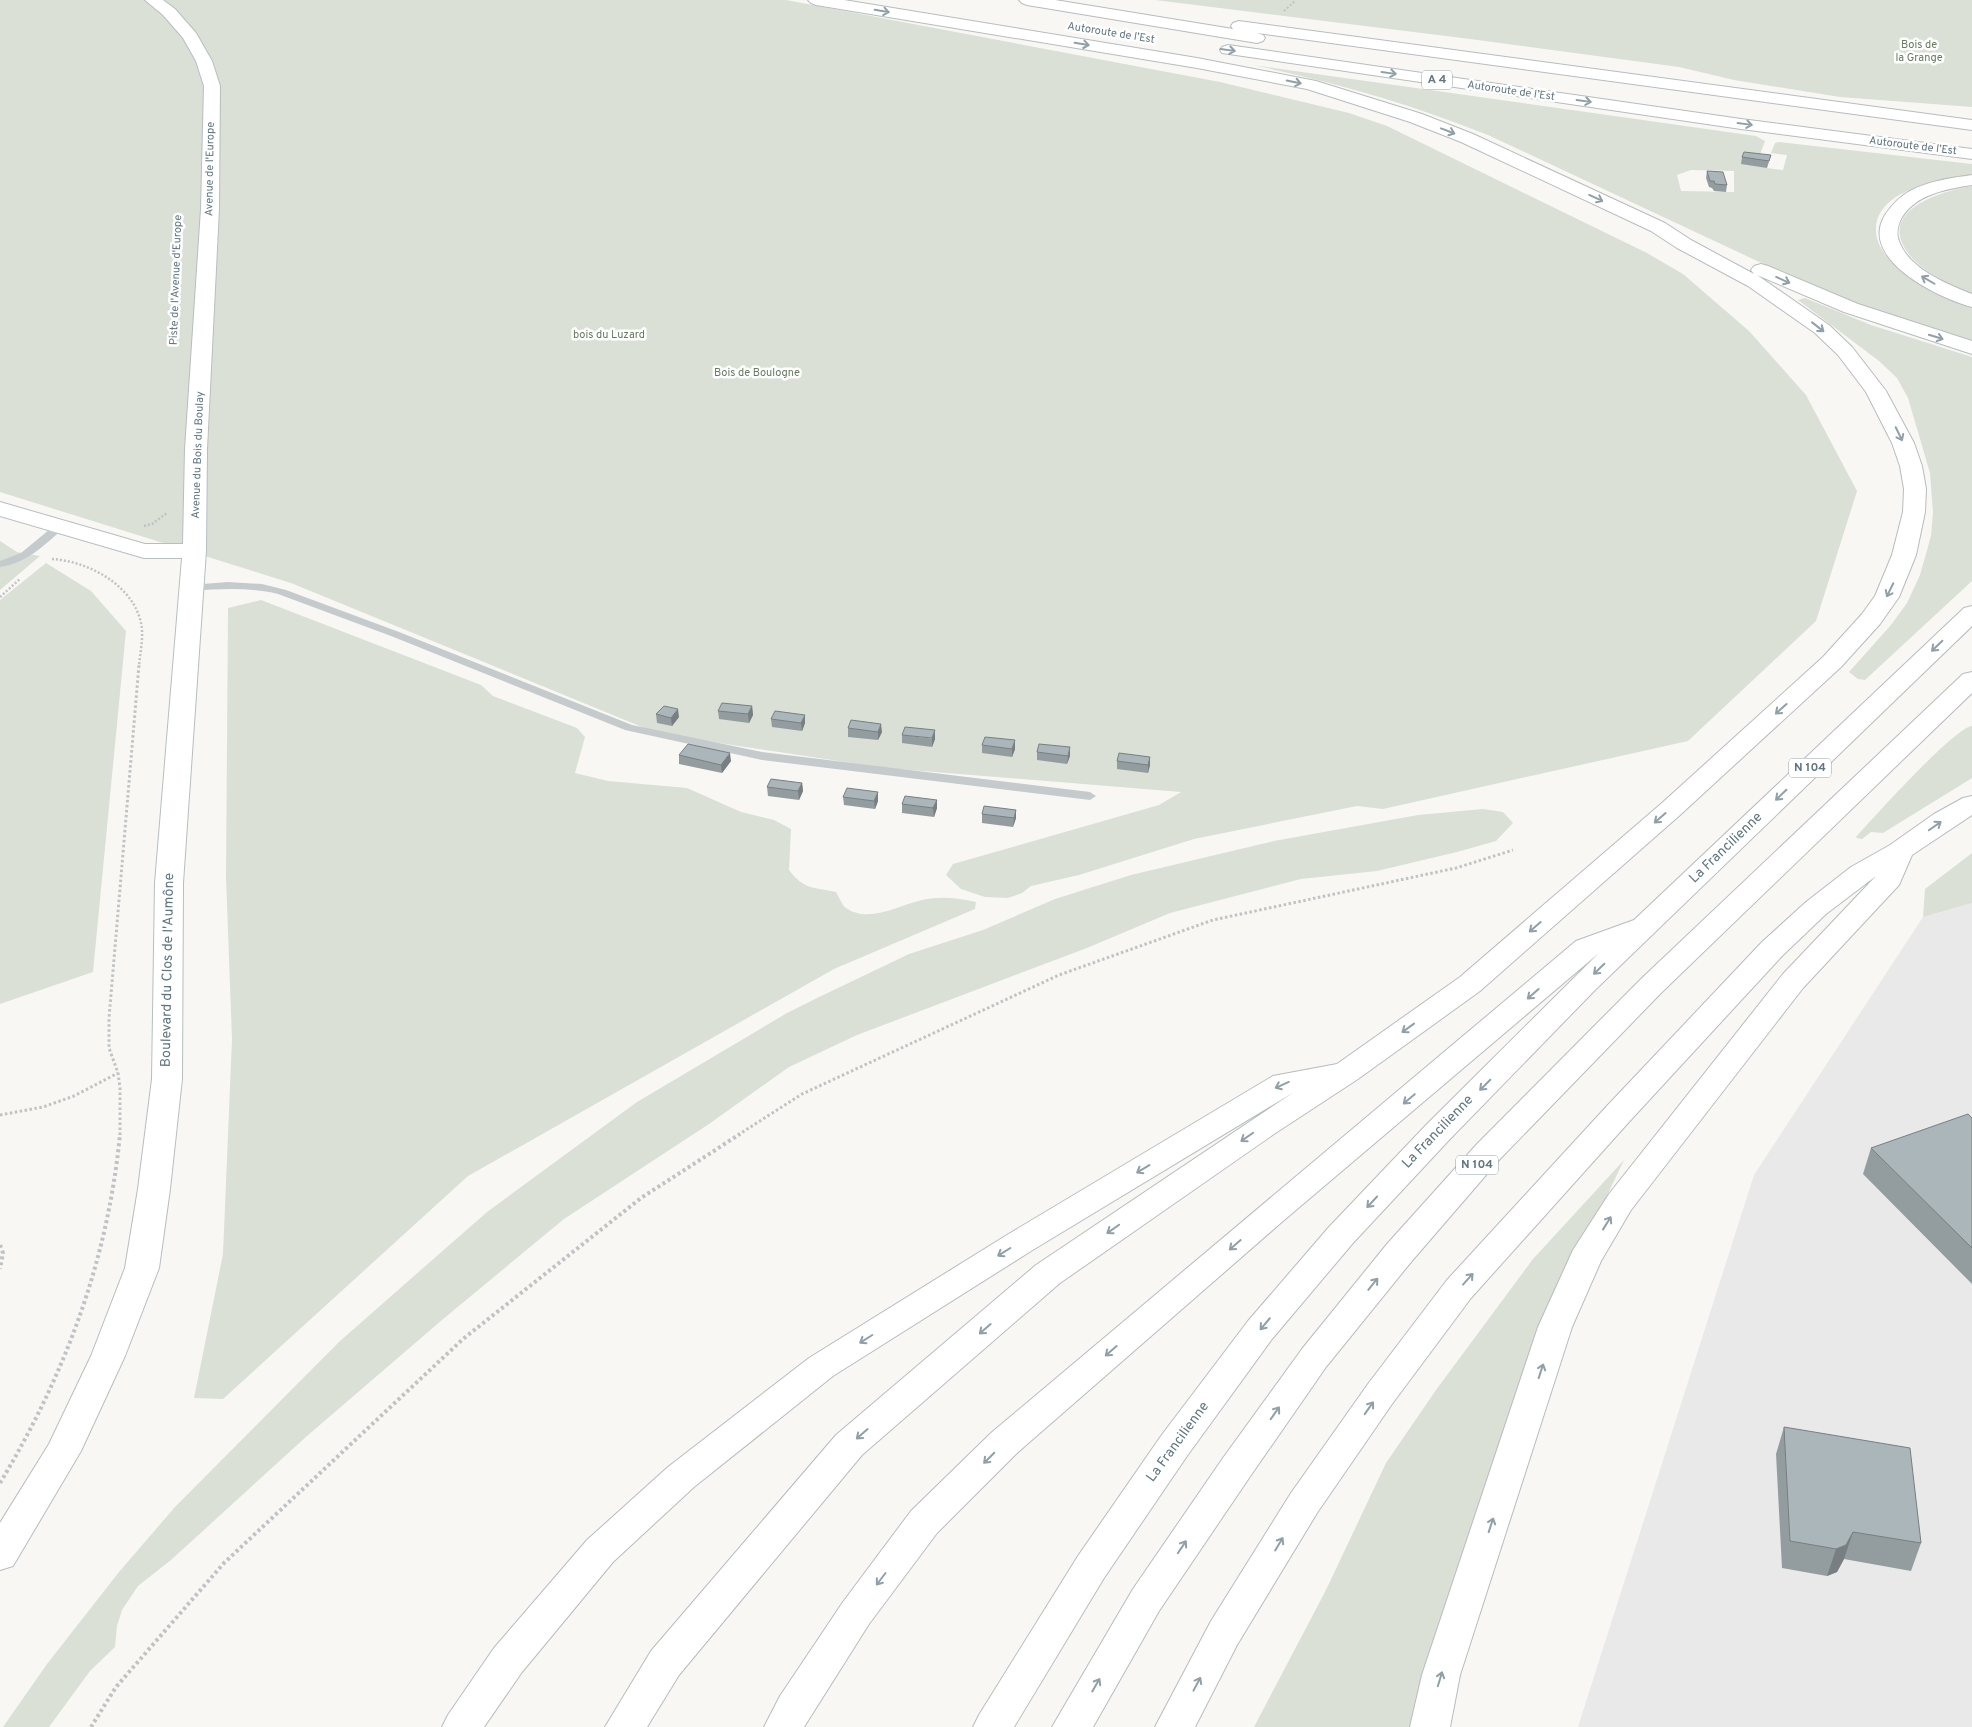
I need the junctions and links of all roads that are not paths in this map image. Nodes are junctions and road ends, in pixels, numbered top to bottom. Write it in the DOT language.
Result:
graph roads {
  1 [pos="153,0"];
  2 [pos="816,0"];
  3 [pos="903,0"];
  4 [pos="1027,0"];
  5 [pos="1108,13"];
  6 [pos="1154,40"];
  7 [pos="1213,48"];
  8 [pos="1641,82"];
  9 [pos="1972,112"];
  10 [pos="1972,125"];
  11 [pos="1972,136"];
  12 [pos="1972,154"];
  13 [pos="1972,180"];
  14 [pos="1658,227"];
  15 [pos="1972,301"];
  16 [pos="1972,348"];
  17 [pos="202,360"];
  18 [pos="0,509"];
  19 [pos="59,527"];
  20 [pos="194,550"];
  21 [pos="0,564"];
  22 [pos="190,588"];
  23 [pos="1972,613"];
  24 [pos="1972,679"];
  25 [pos="1090,796"];
  26 [pos="1972,804"];
  27 [pos="1900,851"];
  28 [pos="1647,924"];
  29 [pos="1347,1072"];
  30 [pos="0,1556"];
  31 [pos="462,1727"];
  32 [pos="625,1727"];
  33 [pos="784,1727"];
  34 [pos="993,1727"];
  35 [pos="1072,1727"];
  36 [pos="1175,1727"];
  37 [pos="1430,1727"];
  1 -- 17 [label="main road, Avenue de l'Europe"];
  2 -- 14 [label="main road, one-way"];
  3 -- 6 [label="main road, Autoroute de l’Est"];
  4 -- 5 [label="main road, Autoroute de l’Est / A 4"];
  5 -- 8 [label="main road"];
  5 -- 11 [label="main road, Autoroute de l’Est / A 4"];
  7 -- 12 [label="main road, Autoroute de l’Est / A 4, one-way"];
  8 -- 9 [label="main road"];
  8 -- 10 [label="main road"];
  15 -- 13 [label="main road, one-way"];
  14 -- 16 [label="main road, one-way"];
  14 -- 29 [label="main road, one-way"];
  17 -- 20 [label="main road, Avenue du Bois du Boulay"];
  18 -- 19 [label="main road"];
  19 -- 20 [label="main road"];
  19 -- 21 [label="lane"];
  20 -- 22 [label="main road, Boulevard du Clos de l'Aumône"];
  22 -- 25 [label="lane"];
  22 -- 30 [label="main road, Boulevard du Clos de l'Aumône"];
  23 -- 28 [label="main road, La Francilienne / N 104, one-way"];
  35 -- 24 [label="main road, N 104, one-way"];
  27 -- 26 [label="main road, one-way"];
  36 -- 27 [label="main road, one-way"];
  37 -- 27 [label="main road, one-way"];
  28 -- 33 [label="main road, one-way"];
  28 -- 34 [label="main road, La Francilienne / N 104, one-way"];
  29 -- 31 [label="main road, one-way"];
  29 -- 32 [label="main road, one-way"];
}
